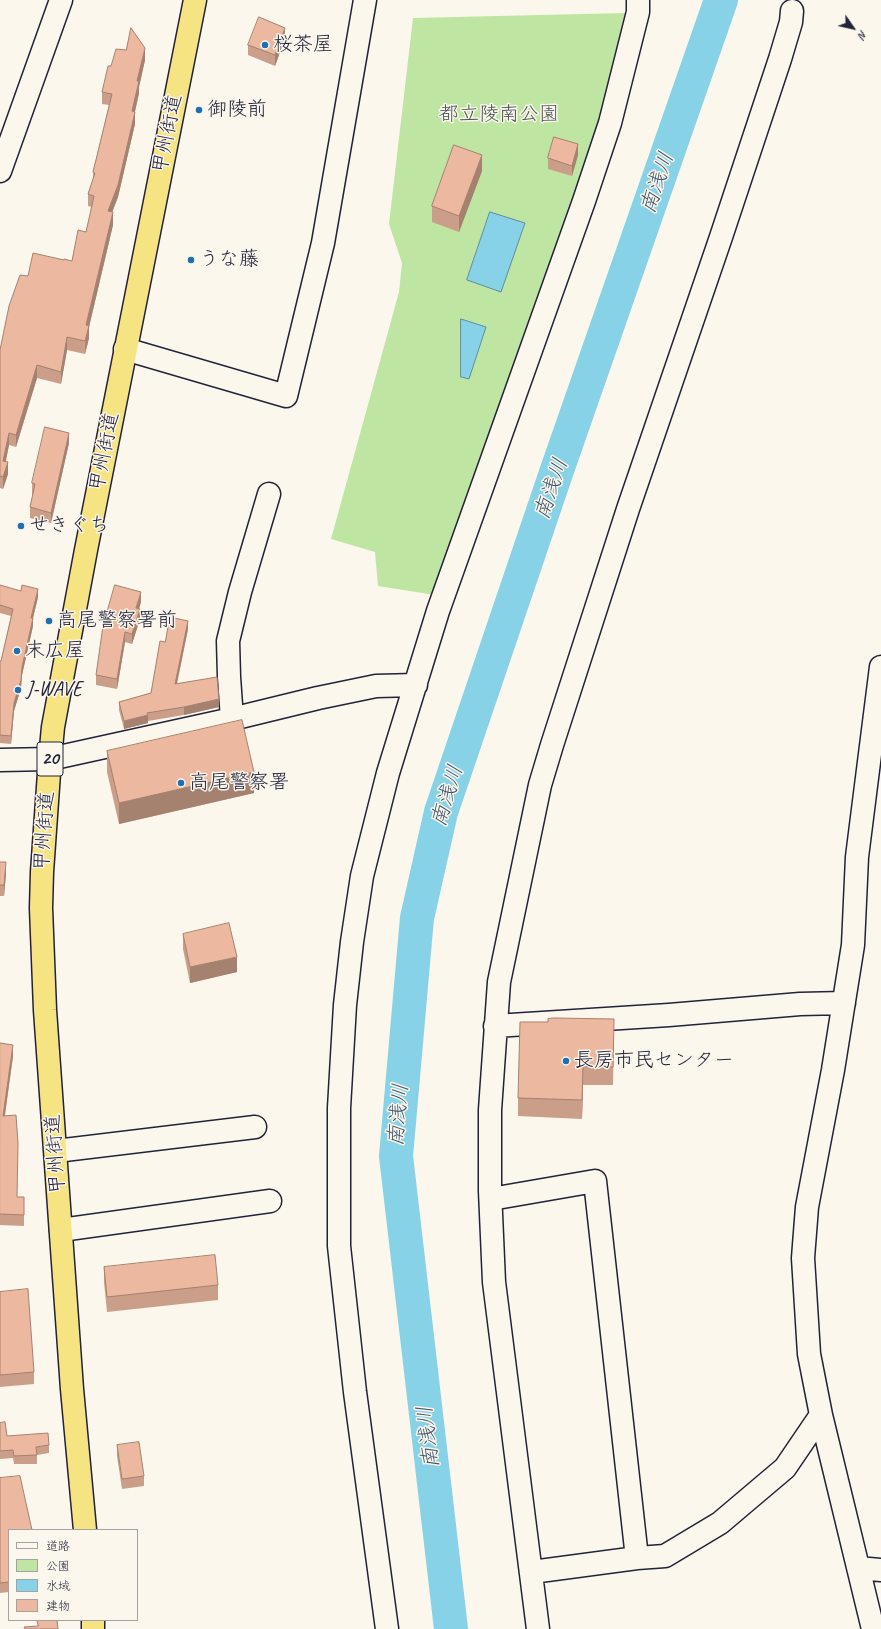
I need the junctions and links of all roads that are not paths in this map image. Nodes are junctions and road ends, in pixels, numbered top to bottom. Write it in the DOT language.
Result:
graph roads {
  1 [pos="61,0"];
  2 [pos="195,0"];
  3 [pos="365,0"];
  4 [pos="638,0"];
  5 [pos="792,11"];
  6 [pos="0,171"];
  7 [pos="125,349"];
  8 [pos="269,494"];
  9 [pos="881,667"];
  10 [pos="416,685"];
  11 [pos="232,719"];
  12 [pos="50,759"];
  13 [pos="0,760"];
  14 [pos="844,1003"];
  15 [pos="495,1026"];
  16 [pos="255,1127"];
  17 [pos="56,1151"];
  18 [pos="491,1199"];
  19 [pos="270,1201"];
  20 [pos="61,1230"];
  21 [pos="821,1415"];
  22 [pos="85,1529"];
  23 [pos="637,1558"];
  24 [pos="858,1568"];
  25 [pos="881,1570"];
  26 [pos="532,1572"];
  27 [pos="874,1617"];
  28 [pos="387,1629"];
  29 [pos="538,1629"];
  1 -- 6 [label="street"];
  2 -- 7 [label="highway, 甲州街道 / 20"];
  3 -- 7 [label="street"];
  4 -- 10 [label="street"];
  5 -- 15 [label="street"];
  7 -- 12 [label="highway, 甲州街道 / 20"];
  8 -- 11 [label="street"];
  9 -- 14 [label="street"];
  10 -- 11 [label="street"];
  10 -- 28 [label="street"];
  11 -- 12 [label="street"];
  12 -- 13 [label="street"];
  12 -- 17 [label="highway, 甲州街道 / 20"];
  14 -- 15 [label="street"];
  14 -- 21 [label="street"];
  15 -- 18 [label="street"];
  16 -- 17 [label="street"];
  17 -- 20 [label="highway, 甲州街道 / 20"];
  18 -- 23 [label="street"];
  18 -- 26 [label="street"];
  19 -- 20 [label="street"];
  20 -- 22 [label="highway, 甲州街道 / 20"];
  21 -- 23 [label="street"];
  21 -- 24 [label="street"];
  23 -- 26 [label="street"];
  24 -- 25 [label="street"];
  24 -- 27 [label="street"];
  26 -- 29 [label="street"];
}
